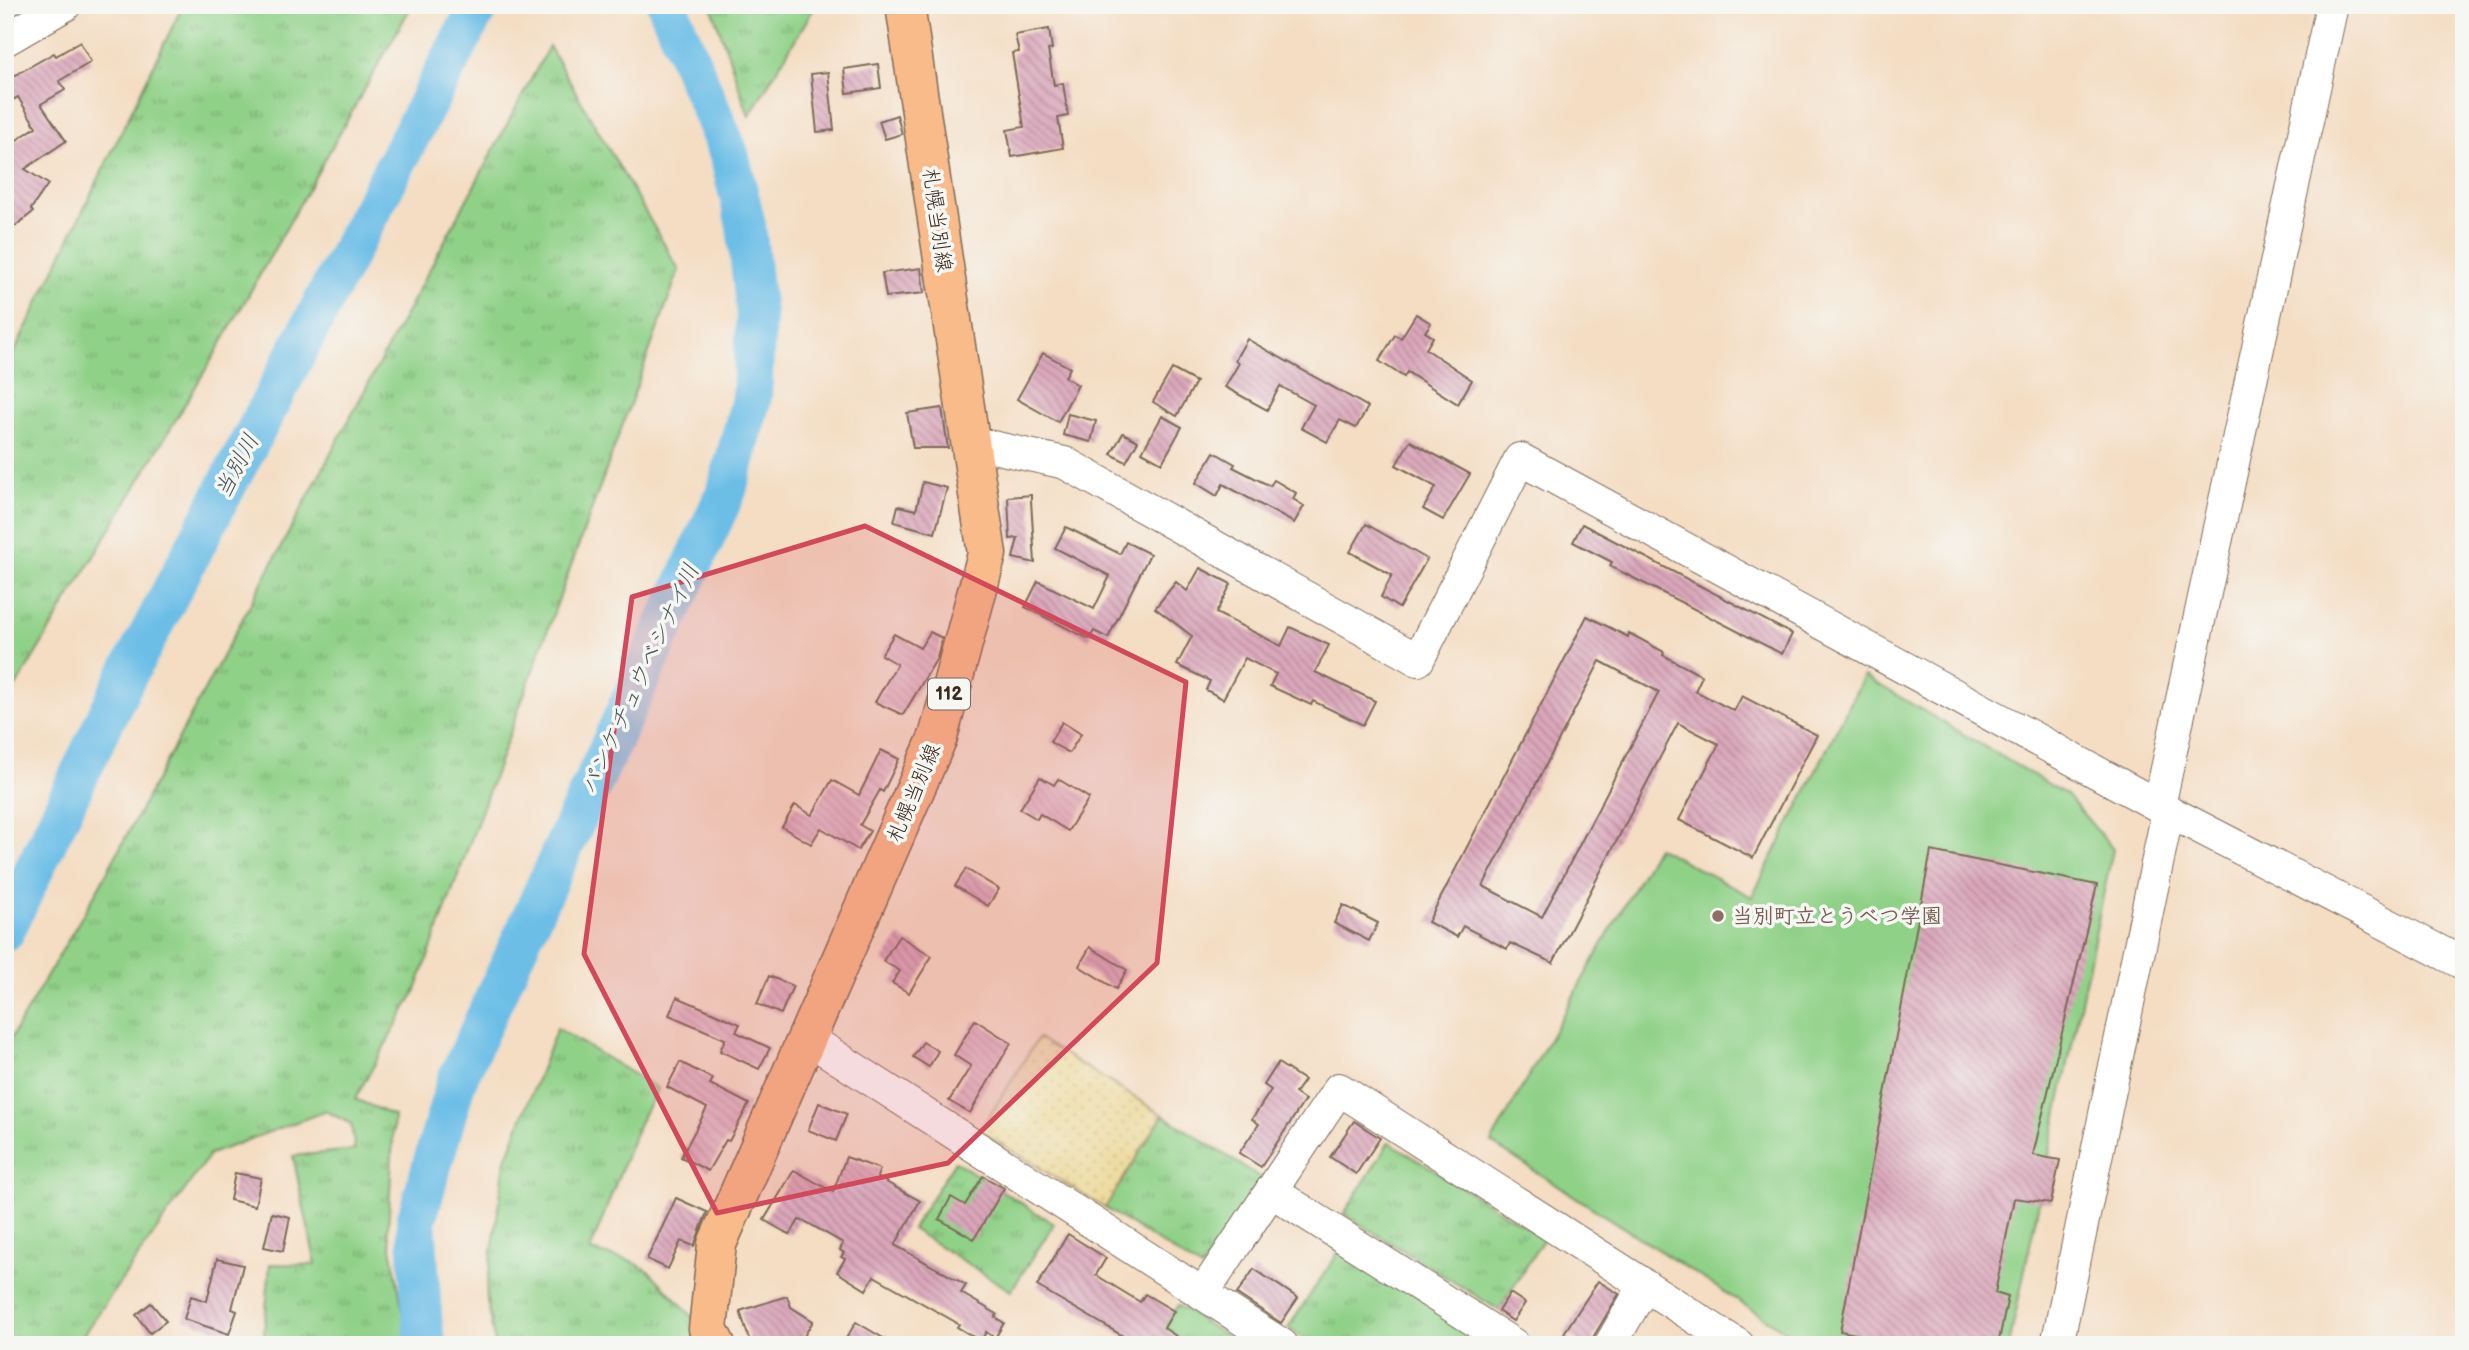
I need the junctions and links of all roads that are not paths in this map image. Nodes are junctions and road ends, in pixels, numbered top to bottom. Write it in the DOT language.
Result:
graph roads {
  1 [pos="65,5"];
  2 [pos="905,5"];
  3 [pos="2332,5"];
  4 [pos="5,40"];
  5 [pos="970,442"];
  6 [pos="2163,809"];
  7 [pos="2464,964"];
  8 [pos="807,1038"];
  9 [pos="1271,1191"];
  10 [pos="1645,1285"];
  11 [pos="1203,1293"];
  12 [pos="716,1345"];
  13 [pos="1282,1345"];
  14 [pos="1514,1345"];
  15 [pos="1610,1345"];
  16 [pos="1738,1345"];
  17 [pos="2057,1345"];
  1 -- 4 [label="street"];
  2 -- 5 [label="main road, 札幌当別線 / 112"];
  3 -- 6 [label="street"];
  5 -- 6 [label="street"];
  5 -- 8 [label="main road, 札幌当別線 / 112"];
  6 -- 7 [label="street"];
  6 -- 17 [label="street"];
  8 -- 11 [label="street"];
  8 -- 12 [label="main road, 札幌当別線 / 112"];
  9 -- 10 [label="street"];
  9 -- 11 [label="street"];
  9 -- 14 [label="street"];
  10 -- 15 [label="street"];
  10 -- 16 [label="street"];
  11 -- 13 [label="street"];
}
